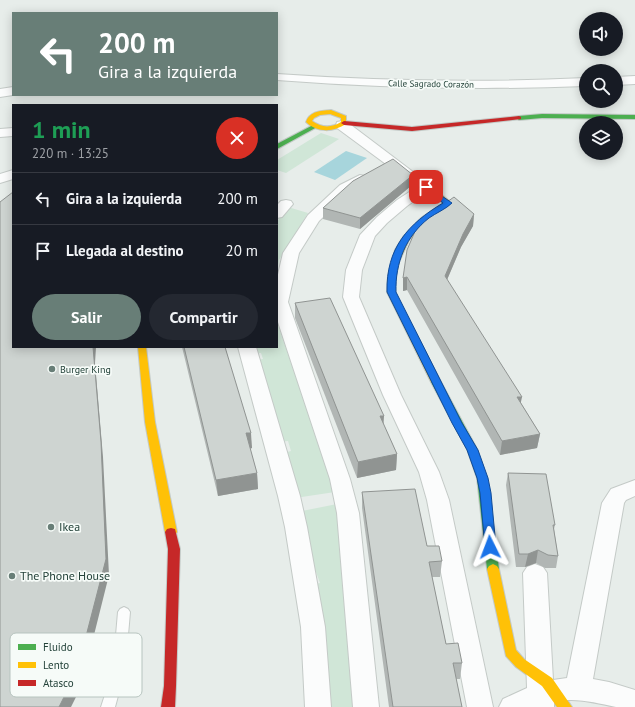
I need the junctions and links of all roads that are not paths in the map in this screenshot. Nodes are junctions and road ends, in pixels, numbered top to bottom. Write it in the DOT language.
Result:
graph roads {
  1 [pos="278,77"];
  2 [pos="635,80"];
  3 [pos="623,81"];
  4 [pos="579,82"];
  5 [pos="12,91"];
  6 [pos="0,93"];
  7 [pos="635,117"];
  8 [pos="343,124"];
  9 [pos="315,126"];
  10 [pos="12,132"];
  11 [pos="0,133"];
  12 [pos="278,146"];
  13 [pos="393,161"];
  14 [pos="12,174"];
  15 [pos="0,179"];
  16 [pos="426,187"];
  17 [pos="142,348"];
  18 [pos="247,348"];
  19 [pos="635,488"];
  20 [pos="535,573"];
  21 [pos="124,612"];
  22 [pos="122,633"];
  23 [pos="553,694"];
  24 [pos="111,697"];
  25 [pos="635,702"];
  26 [pos="108,707"];
  27 [pos="168,707"];
  28 [pos="318,707"];
  29 [pos="366,707"];
  30 [pos="480,707"];
  31 [pos="512,707"];
  1 -- 4 [label="street, Calle Sagrado Corazón"];
  2 -- 3 [label="street"];
  5 -- 6 [label="street"];
  7 -- 8 [label="street"];
  8 -- 9 [label="street"];
  8 -- 9 [label="street"];
  8 -- 13 [label="street"];
  9 -- 12 [label="street"];
  10 -- 11 [label="street"];
  13 -- 16 [label="street"];
  13 -- 29 [label="street"];
  14 -- 15 [label="street"];
  16 -- 23 [label="street"];
  16 -- 30 [label="street"];
  17 -- 27 [label="street"];
  18 -- 28 [label="street"];
  19 -- 23 [label="street"];
  20 -- 23 [label="street"];
  21 -- 22 [label="lane"];
  23 -- 25 [label="street"];
  23 -- 31 [label="street"];
  24 -- 26 [label="lane"];
}
